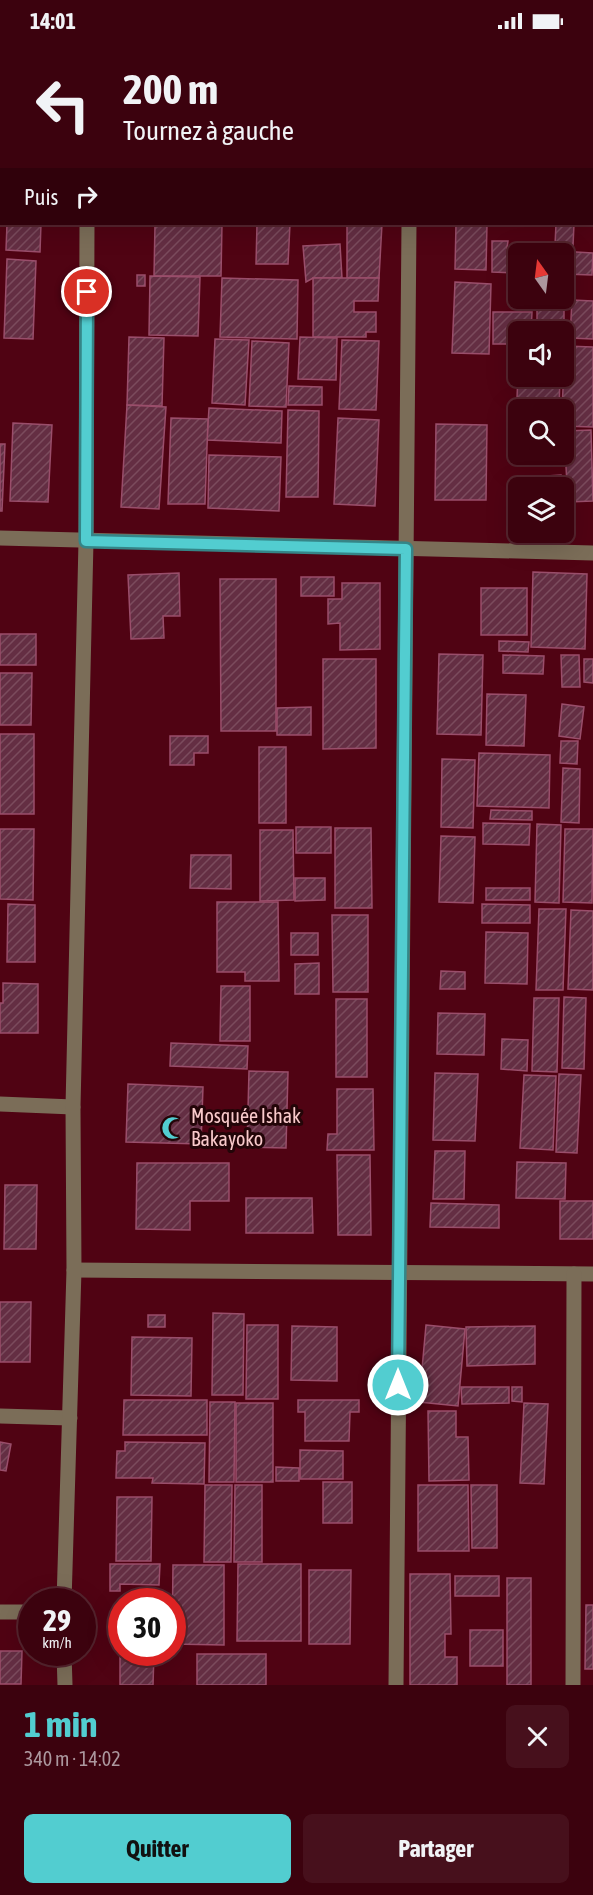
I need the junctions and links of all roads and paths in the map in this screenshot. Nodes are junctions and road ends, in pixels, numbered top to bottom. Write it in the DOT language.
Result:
graph roads {
  1 [pos="87,225"];
  2 [pos="409,225"];
  3 [pos="0,538"];
  4 [pos="86,541"];
  5 [pos="406,549"];
  6 [pos="593,553"];
  7 [pos="0,1104"];
  8 [pos="73,1107"];
  9 [pos="74,1270"];
  10 [pos="399,1273"];
  11 [pos="574,1274"];
  12 [pos="593,1274"];
  13 [pos="0,1416"];
  14 [pos="70,1418"];
  15 [pos="64,1588"];
  16 [pos="0,1612"];
  17 [pos="18,1612"];
  18 [pos="64,1666"];
  19 [pos="65,1685"];
  20 [pos="396,1685"];
  21 [pos="573,1685"];
  1 -- 4 [label="street"];
  2 -- 5 [label="street"];
  3 -- 4 [label="street"];
  4 -- 5 [label="street"];
  4 -- 8 [label="street"];
  5 -- 6 [label="street"];
  5 -- 10 [label="street"];
  7 -- 8 [label="street"];
  8 -- 9 [label="street"];
  9 -- 10 [label="street"];
  9 -- 14 [label="street"];
  10 -- 11 [label="street"];
  10 -- 20 [label="street"];
  11 -- 12 [label="street"];
  11 -- 21 [label="street"];
  13 -- 14 [label="street"];
  14 -- 15 [label="street"];
  16 -- 17 [label="street"];
  18 -- 19 [label="street"];
}
